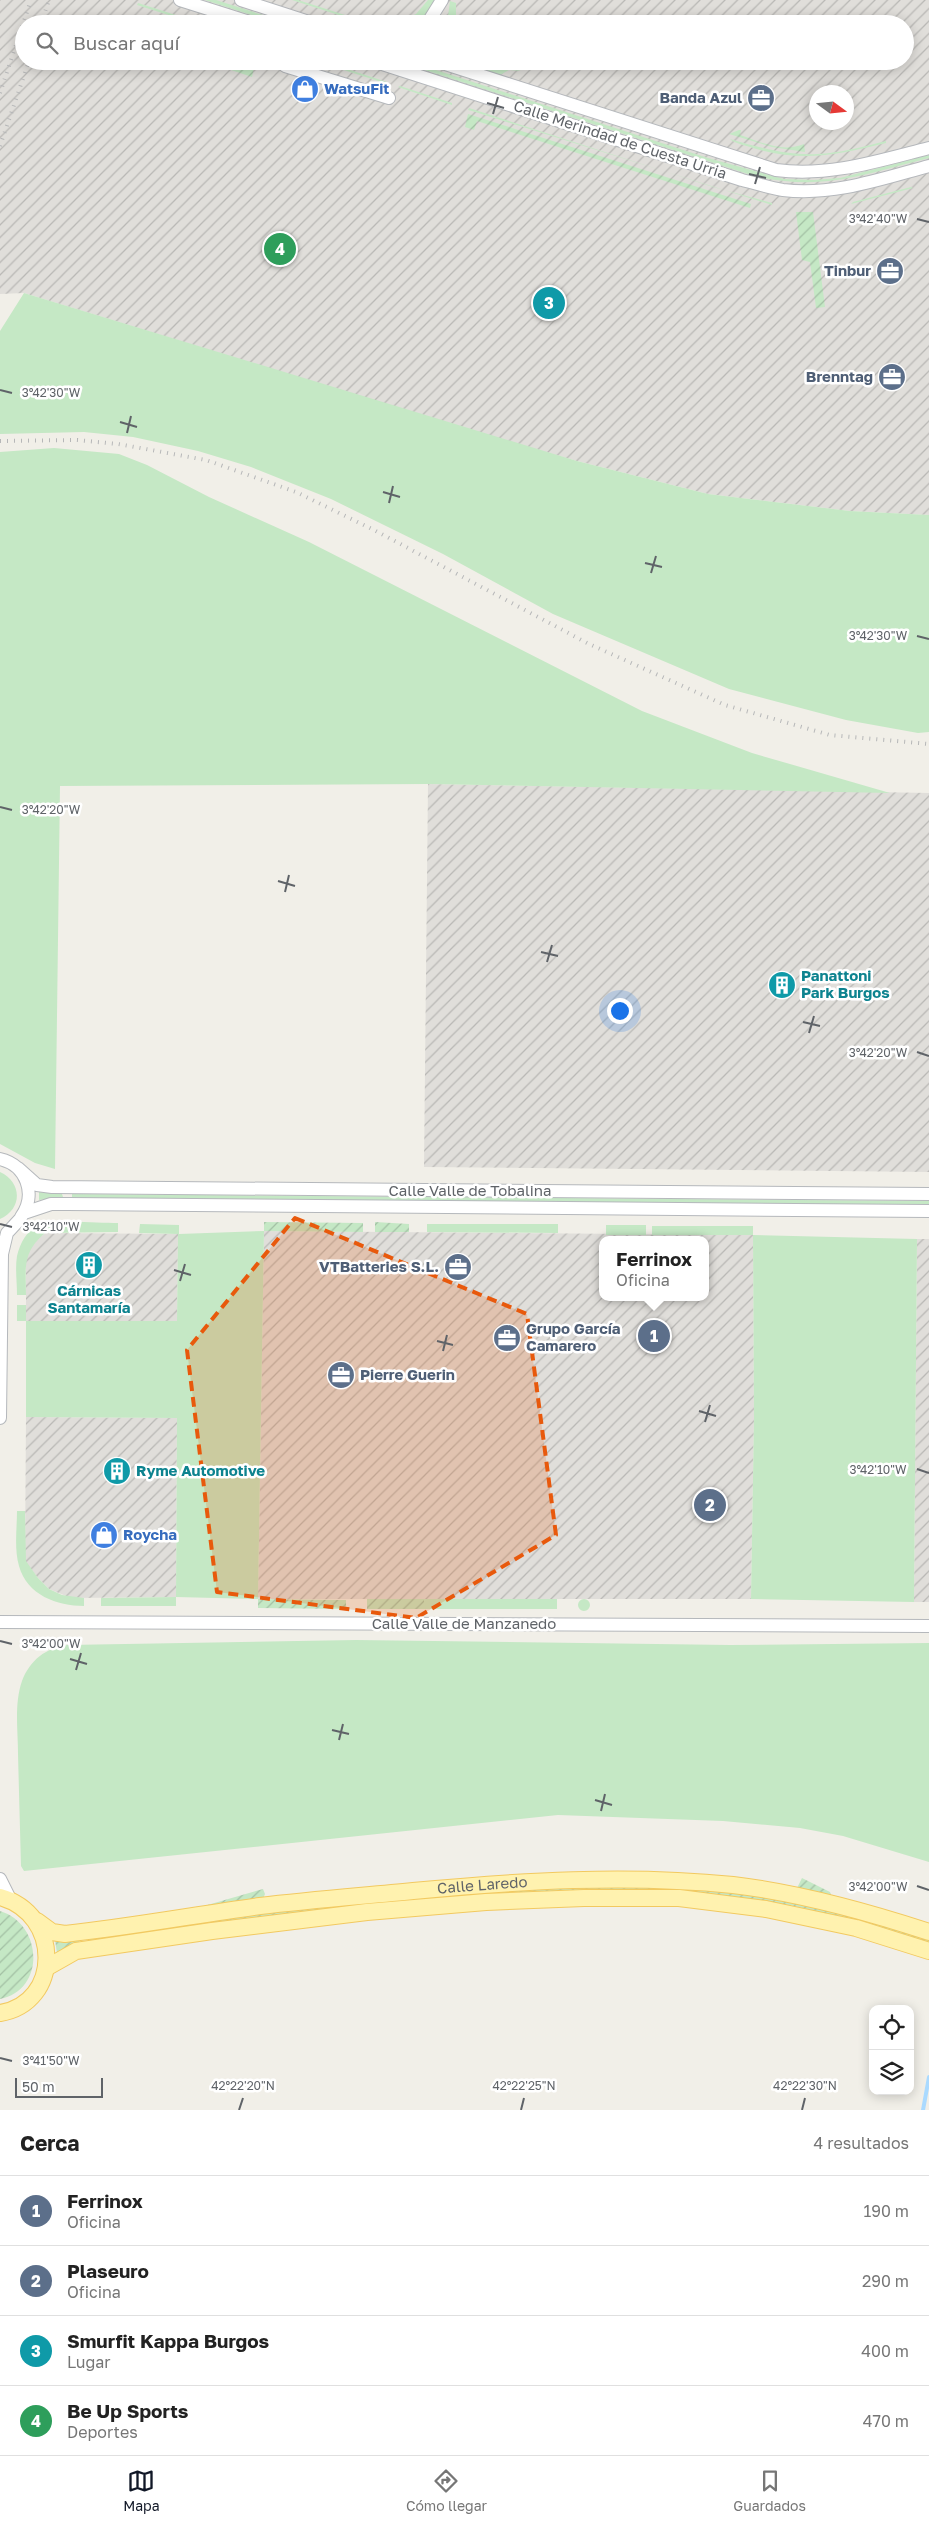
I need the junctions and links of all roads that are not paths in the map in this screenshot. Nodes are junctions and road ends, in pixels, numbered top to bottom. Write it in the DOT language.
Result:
graph roads {
  1 [pos="180,0"];
  2 [pos="241,0"];
  3 [pos="443,0"];
  4 [pos="228,15"];
  5 [pos="287,15"];
  6 [pos="433,15"];
  7 [pos="442,15"];
  8 [pos="298,70"];
  9 [pos="401,70"];
  10 [pos="461,70"];
  11 [pos="471,70"];
  12 [pos="481,77"];
  13 [pos="389,98"];
  14 [pos="929,148"];
  15 [pos="929,166"];
  16 [pos="0,1159"];
  17 [pos="18,1168"];
  18 [pos="929,1194"];
  19 [pos="929,1211"];
  20 [pos="22,1216"];
  21 [pos="0,1230"];
  22 [pos="0,1418"];
  23 [pos="0,1622"];
  24 [pos="929,1626"];
  25 [pos="0,1879"];
  26 [pos="5,1898"];
  27 [pos="37,1921"];
  28 [pos="929,1932"];
  29 [pos="929,1951"];
  30 [pos="46,1968"];
  31 [pos="0,2013"];
  1 -- 4 [label="street"];
  2 -- 5 [label="street"];
  3 -- 6 [label="street"];
  3 -- 7 [label="street"];
  8 -- 13 [label="street"];
  9 -- 15 [label="street, Calle Merindad de Cuesta Urria"];
  10 -- 12 [label="street, Calle Merindad de Cuesta Urria"];
  11 -- 12 [label="street"];
  12 -- 14 [label="street, Calle Merindad de Cuesta Urria"];
  16 -- 17 [label="street, Calle Valle de Tobalina"];
  17 -- 18 [label="street, Calle Valle de Tobalina"];
  17 -- 20 [label="street"];
  19 -- 20 [label="street, Calle Valle de Tobalina"];
  20 -- 21 [label="street, Calle Valle de Tobalina"];
  20 -- 22 [label="street"];
  23 -- 24 [label="street, Calle Valle de Manzanedo"];
  25 -- 26 [label="street"];
  26 -- 27 [label="main road, Calle Laredo"];
  27 -- 28 [label="main road, Calle Laredo"];
  27 -- 30 [label="main road"];
  29 -- 30 [label="main road, Calle Laredo"];
  30 -- 31 [label="main road"];
}
